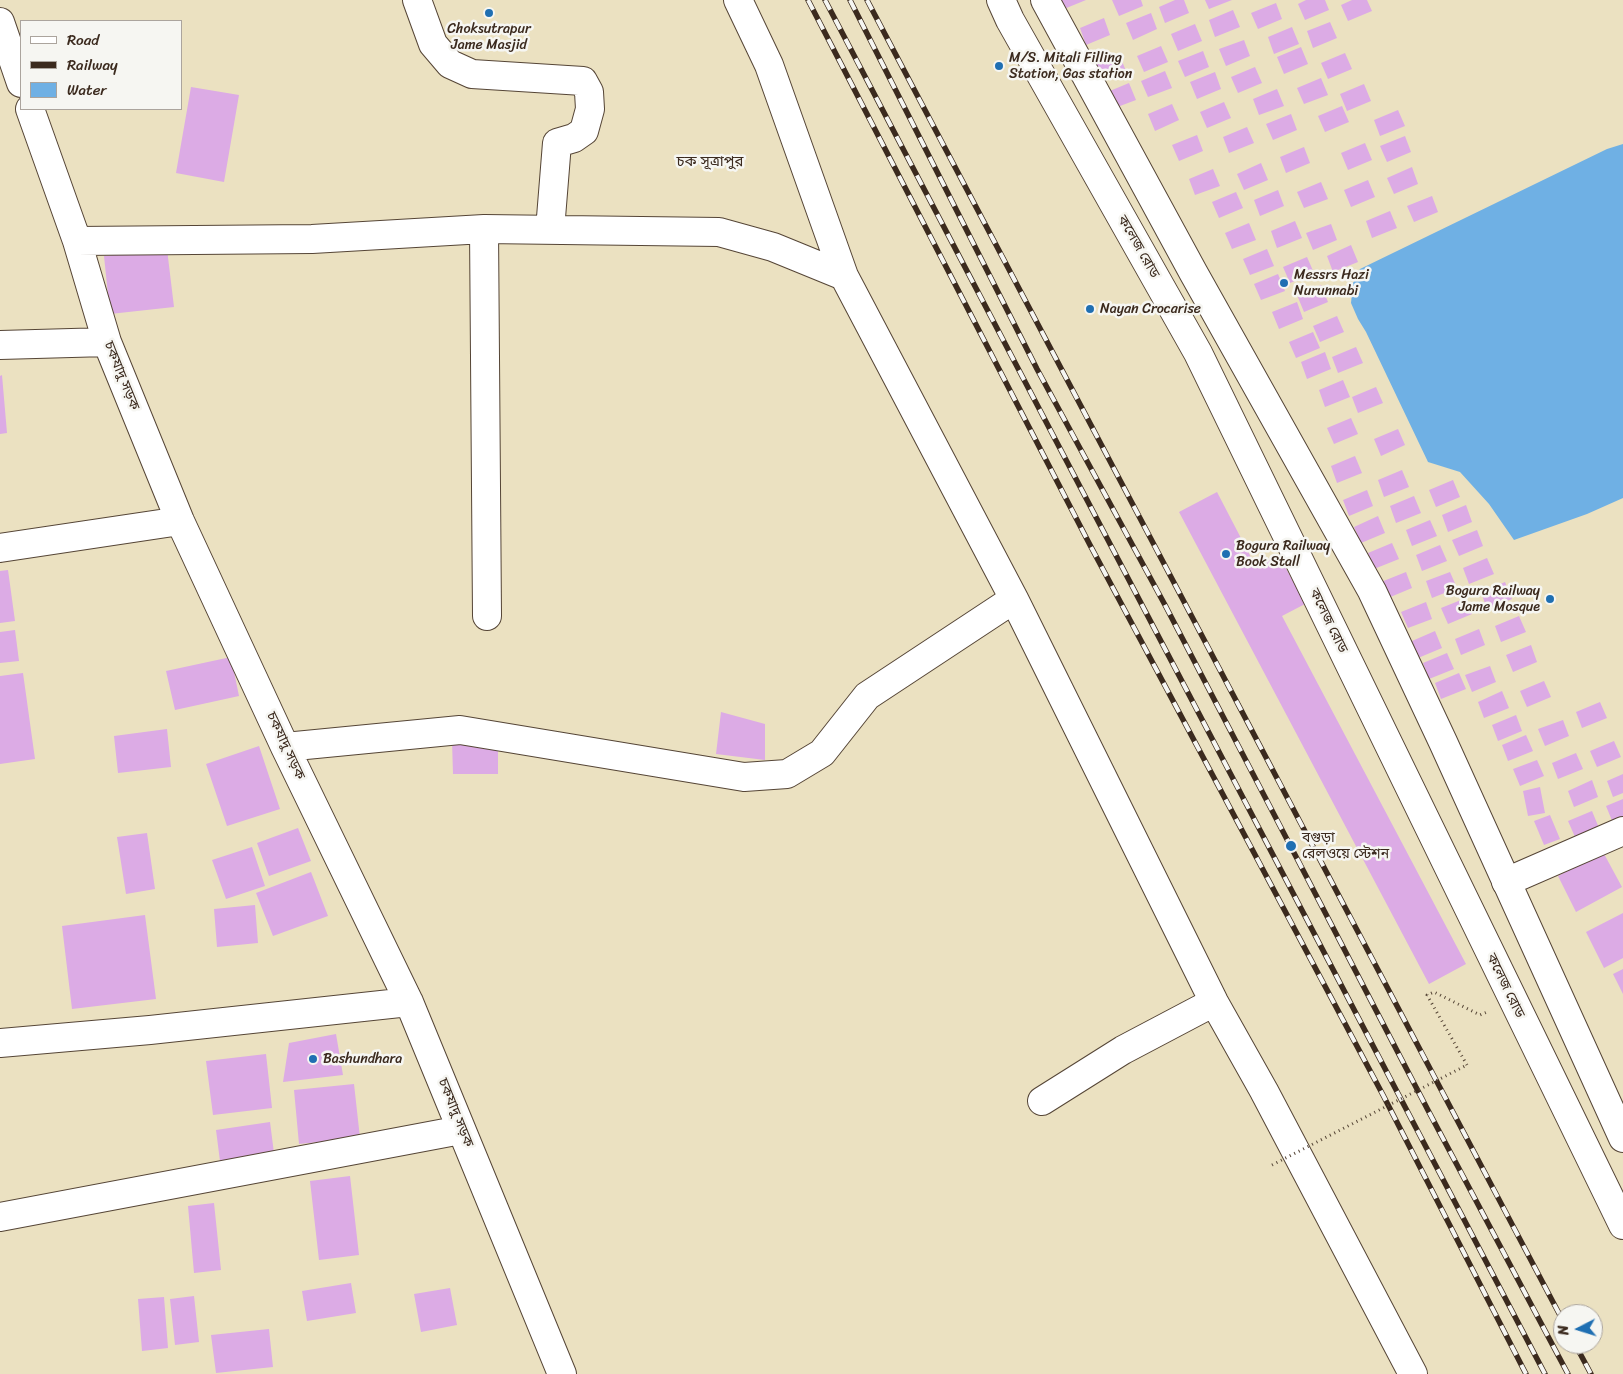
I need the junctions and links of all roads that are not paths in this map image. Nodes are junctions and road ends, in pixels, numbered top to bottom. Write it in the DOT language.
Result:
graph roads {
  1 [pos="417,0"];
  2 [pos="738,0"];
  3 [pos="1045,1"];
  4 [pos="1006,10"];
  5 [pos="0,22"];
  6 [pos="20,80"];
  7 [pos="30,110"];
  8 [pos="484,229"];
  9 [pos="550,230"];
  10 [pos="77,241"];
  11 [pos="844,276"];
  12 [pos="107,342"];
  13 [pos="0,345"];
  14 [pos="180,520"];
  15 [pos="0,548"];
  16 [pos="1014,599"];
  17 [pos="487,616"];
  18 [pos="285,747"];
  19 [pos="1623,831"];
  20 [pos="1506,882"];
  21 [pos="408,1002"];
  22 [pos="1214,1002"];
  23 [pos="0,1043"];
  24 [pos="1042,1101"];
  25 [pos="461,1130"];
  26 [pos="1623,1138"];
  27 [pos="0,1217"];
  28 [pos="1623,1225"];
  29 [pos="562,1374"];
  30 [pos="1413,1374"];
  1 -- 9 [label="main road"];
  2 -- 11 [label="main road"];
  3 -- 4 [label="main road"];
  3 -- 20 [label="main road"];
  4 -- 28 [label="main road, কলেজ রোড"];
  5 -- 6 [label="main road"];
  7 -- 10 [label="main road, চকযাদু সড়ক"];
  8 -- 9 [label="main road"];
  8 -- 10 [label="main road"];
  8 -- 17 [label="main road"];
  9 -- 11 [label="main road"];
  10 -- 12 [label="main road, চকযাদু সড়ক"];
  11 -- 16 [label="main road"];
  12 -- 13 [label="main road"];
  12 -- 14 [label="main road, চকযাদু সড়ক"];
  14 -- 15 [label="main road"];
  14 -- 18 [label="main road, চকযাদু সড়ক"];
  16 -- 18 [label="main road"];
  16 -- 22 [label="main road"];
  18 -- 21 [label="main road, চকযাদু সড়ক"];
  19 -- 20 [label="main road"];
  20 -- 26 [label="main road"];
  21 -- 23 [label="main road"];
  21 -- 25 [label="main road, চকযাদু সড়ক"];
  22 -- 24 [label="main road"];
  22 -- 30 [label="main road"];
  25 -- 27 [label="main road"];
  25 -- 29 [label="main road, চকযাদু সড়ক"];
}
